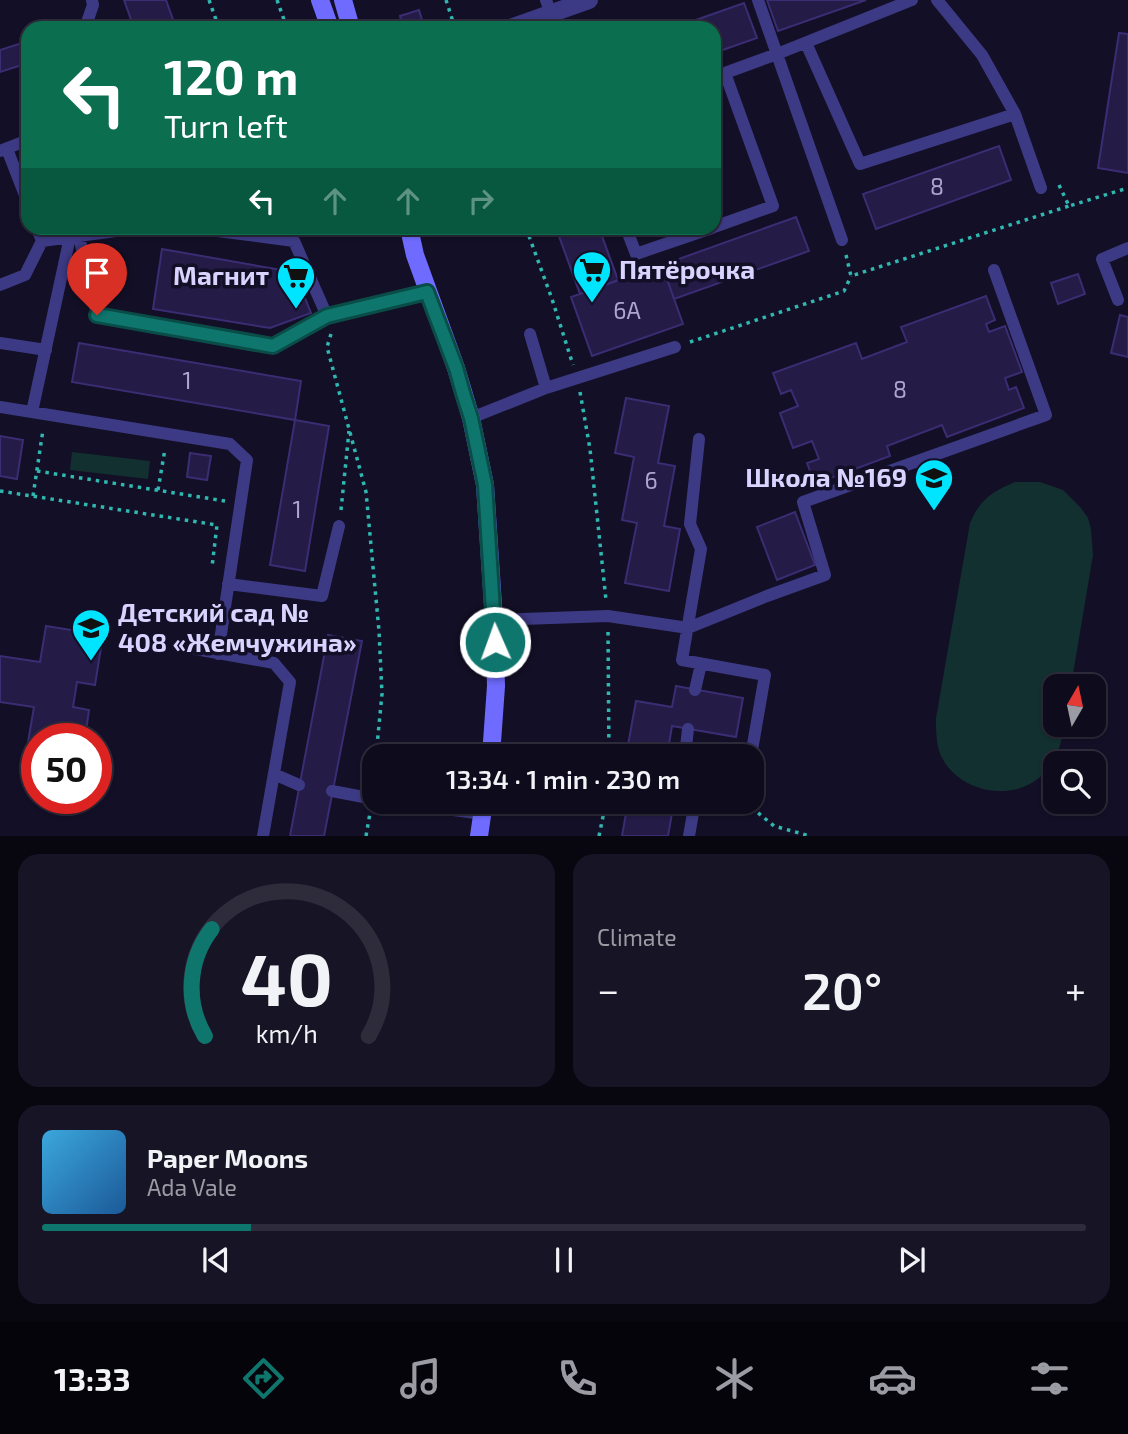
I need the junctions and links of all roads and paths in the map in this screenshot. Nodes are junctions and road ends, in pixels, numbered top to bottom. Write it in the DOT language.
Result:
graph roads {
  1 [pos="92,0"];
  2 [pos="209,0"];
  3 [pos="277,0"];
  4 [pos="320,0"];
  5 [pos="343,0"];
  6 [pos="446,0"];
  7 [pos="589,0"];
  8 [pos="758,0"];
  9 [pos="912,0"];
  10 [pos="937,0"];
  11 [pos="551,14"];
  12 [pos="87,21"];
  13 [pos="216,21"];
  14 [pos="284,21"];
  15 [pos="328,21"];
  16 [pos="349,21"];
  17 [pos="453,21"];
  18 [pos="530,21"];
  19 [pos="806,43"];
  20 [pos="777,54"];
  21 [pos="721,74"];
  22 [pos="721,80"];
  23 [pos="1015,114"];
  24 [pos="21,143"];
  25 [pos="4,150"];
  26 [pos="21,188"];
  27 [pos="1041,188"];
  28 [pos="1128,188"];
  29 [pos="1069,206"];
  30 [pos="721,224"];
  31 [pos="40,235"];
  32 [pos="88,235"];
  33 [pos="248,235"];
  34 [pos="405,235"];
  35 [pos="411,235"];
  36 [pos="529,235"];
  37 [pos="629,235"];
  38 [pos="690,235"];
  39 [pos="74,237"];
  40 [pos="842,240"];
  41 [pos="42,241"];
  42 [pos="1128,248"];
  43 [pos="415,255"];
  44 [pos="993,270"];
  45 [pos="851,276"];
  46 [pos="0,285"];
  47 [pos="427,292"];
  48 [pos="1118,300"];
  49 [pos="329,316"];
  50 [pos="530,334"];
  51 [pos="0,343"];
  52 [pos="675,347"];
  53 [pos="46,350"];
  54 [pos="578,379"];
  55 [pos="546,388"];
  56 [pos="0,407"];
  57 [pos="39,413"];
  58 [pos="471,418"];
  59 [pos="349,429"];
  60 [pos="168,434"];
  61 [pos="699,439"];
  62 [pos="37,471"];
  63 [pos="0,491"];
  64 [pos="157,491"];
  65 [pos="33,496"];
  66 [pos="241,504"];
  67 [pos="339,526"];
  68 [pos="228,584"];
  69 [pos="608,616"];
  70 [pos="495,620"];
  71 [pos="688,628"];
  72 [pos="184,648"];
  73 [pos="218,654"];
  74 [pos="701,664"];
  75 [pos="695,690"];
  76 [pos="688,729"];
  77 [pos="377,744"];
  78 [pos="492,744"];
  79 [pos="609,744"];
  80 [pos="686,744"];
  81 [pos="753,744"];
  82 [pos="274,774"];
  83 [pos="299,785"];
  84 [pos="332,791"];
  85 [pos="362,797"];
  86 [pos="482,814"];
  87 [pos="603,814"];
  88 [pos="693,814"];
  89 [pos="759,814"];
  90 [pos="263,835"];
  91 [pos="479,835"];
  92 [pos="599,835"];
  93 [pos="689,835"];
  94 [pos="810,835"];
  1 -- 12 [label="lane"];
  2 -- 13 [label="path"];
  3 -- 14 [label="path"];
  4 -- 15 [label="main road"];
  5 -- 16 [label="main road"];
  6 -- 17 [label="path"];
  7 -- 11 [label="street"];
  8 -- 20 [label="lane"];
  9 -- 19 [label="lane"];
  10 -- 23 [label="lane"];
  11 -- 18 [label="street"];
  19 -- 20 [label="lane"];
  19 -- 23 [label="lane"];
  20 -- 21 [label="lane"];
  20 -- 40 [label="lane"];
  22 -- 30 [label="lane"];
  23 -- 27 [label="lane"];
  24 -- 25 [label="lane"];
  25 -- 26 [label="lane"];
  27 -- 29 [label="path"];
  28 -- 29 [label="path"];
  29 -- 45 [label="path"];
  31 -- 41 [label="lane"];
  32 -- 39 [label="lane"];
  33 -- 49 [label="lane"];
  34 -- 43 [label="main road"];
  35 -- 43 [label="main road"];
  36 -- 54 [label="path"];
  37 -- 38 [label="lane"];
  39 -- 41 [label="lane"];
  39 -- 49 [label="lane"];
  39 -- 53 [label="lane"];
  40 -- 45 [label="path"];
  41 -- 46 [label="lane"];
  42 -- 48 [label="lane"];
  43 -- 47 [label="main road"];
  44 -- 71 [label="lane"];
  45 -- 52 [label="path"];
  47 -- 49 [label="lane"];
  47 -- 58 [label="main road"];
  49 -- 59 [label="path"];
  50 -- 55 [label="lane"];
  51 -- 53 [label="lane"];
  52 -- 54 [label="lane"];
  53 -- 57 [label="lane"];
  54 -- 55 [label="lane"];
  54 -- 69 [label="path"];
  55 -- 58 [label="lane"];
  56 -- 57 [label="lane"];
  57 -- 60 [label="lane"];
  57 -- 62 [label="path"];
  58 -- 70 [label="main road"];
  59 -- 67 [label="path"];
  59 -- 77 [label="path"];
  60 -- 64 [label="path"];
  60 -- 66 [label="lane"];
  61 -- 71 [label="lane"];
  62 -- 64 [label="path"];
  62 -- 65 [label="path"];
  63 -- 65 [label="path"];
  64 -- 66 [label="path"];
  65 -- 68 [label="path"];
  66 -- 68 [label="lane"];
  67 -- 68 [label="lane"];
  68 -- 73 [label="lane"];
  69 -- 70 [label="lane"];
  69 -- 71 [label="lane"];
  69 -- 79 [label="path"];
  70 -- 78 [label="main road"];
  71 -- 74 [label="lane"];
  72 -- 73 [label="lane"];
  73 -- 82 [label="lane"];
  74 -- 75 [label="lane"];
  74 -- 81 [label="lane"];
  76 -- 80 [label="lane"];
  82 -- 83 [label="lane"];
  82 -- 90 [label="lane"];
  84 -- 85 [label="lane"];
  86 -- 91 [label="main road"];
  87 -- 92 [label="path"];
  88 -- 93 [label="lane"];
  89 -- 94 [label="path"];
}
